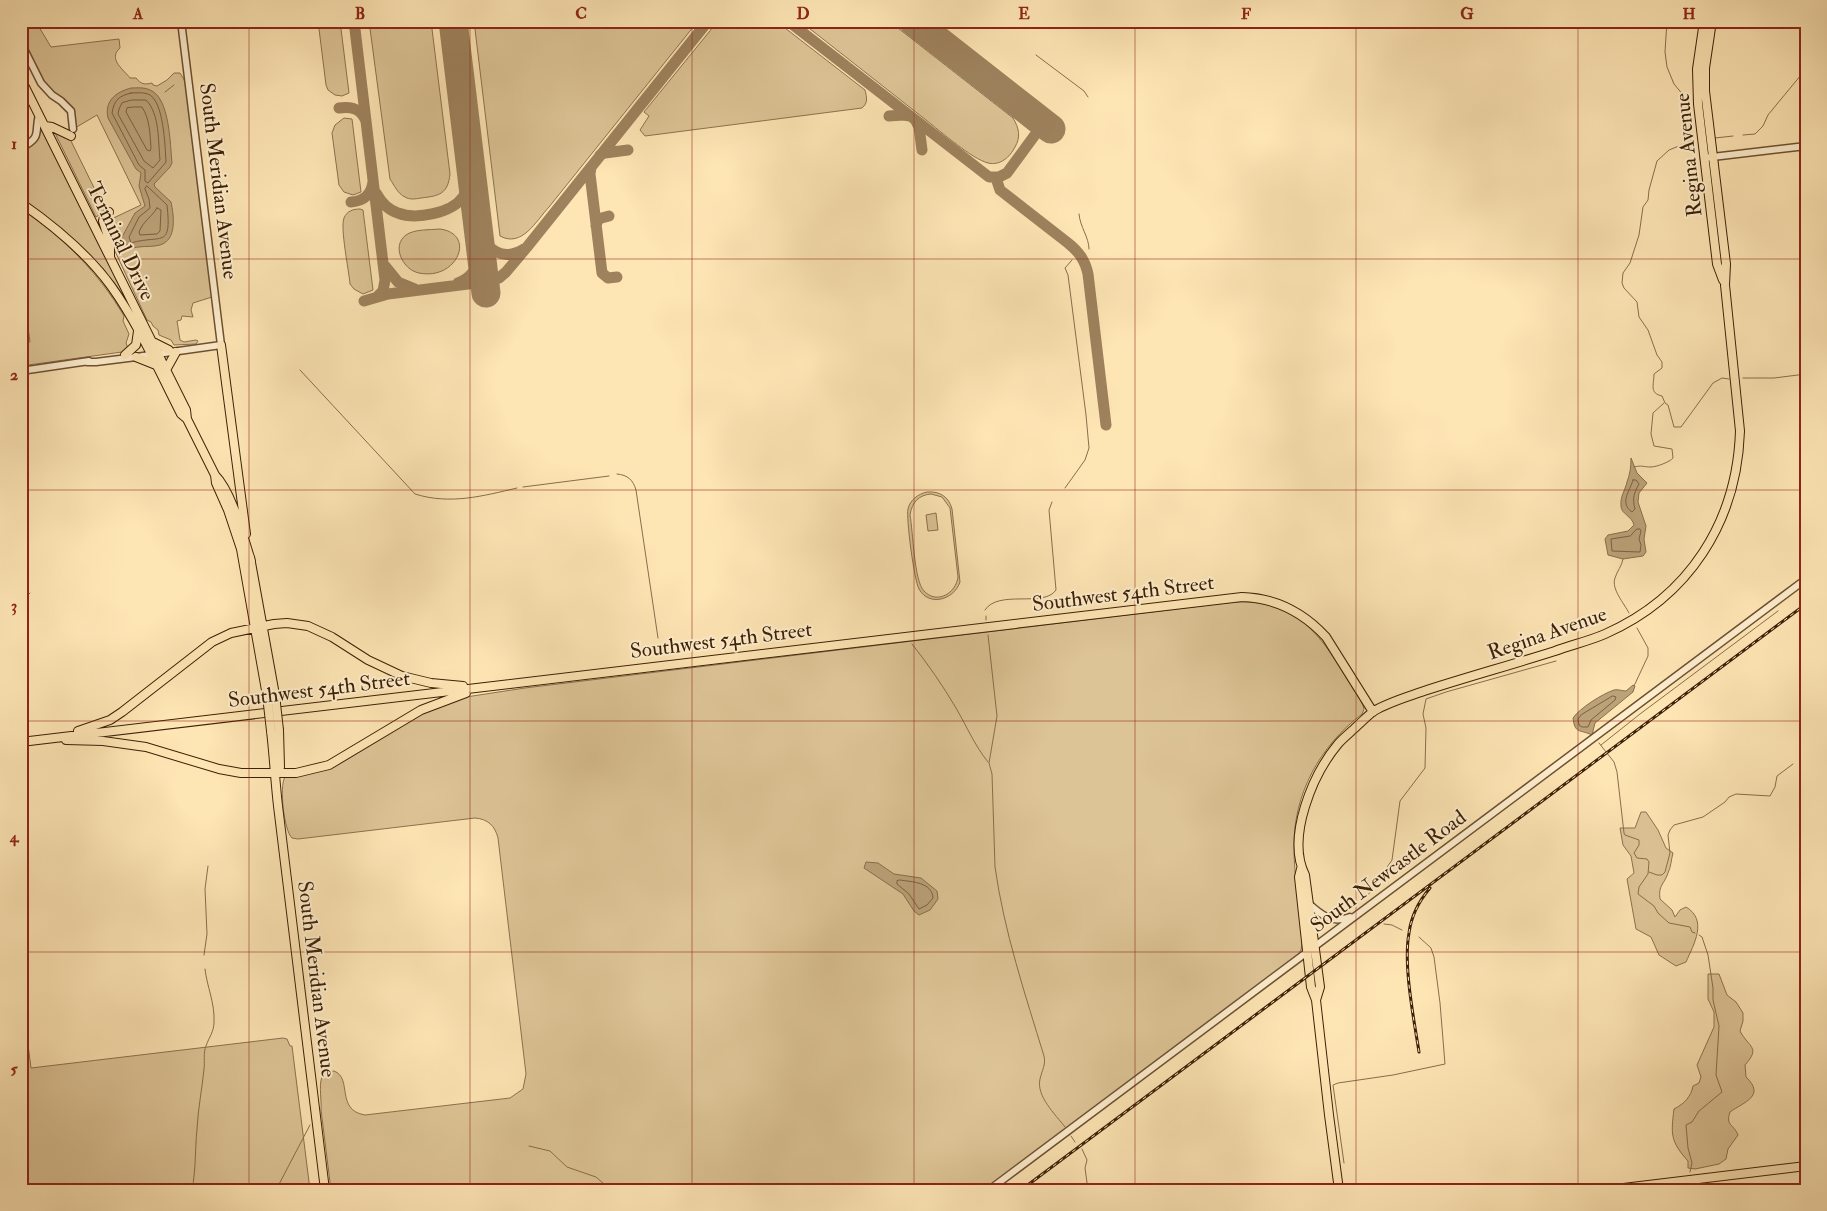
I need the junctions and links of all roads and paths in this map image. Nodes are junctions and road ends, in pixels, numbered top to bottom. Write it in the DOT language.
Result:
graph roads {
  1 [pos="181,21"];
  2 [pos="1704,21"];
  3 [pos="1712,21"];
  4 [pos="21,43"];
  5 [pos="21,79"];
  6 [pos="39,115"];
  7 [pos="45,126"];
  8 [pos="72,133"];
  9 [pos="1806,146"];
  10 [pos="21,148"];
  11 [pos="1708,158"];
  12 [pos="21,203"];
  13 [pos="109,212"];
  14 [pos="110,258"];
  15 [pos="138,331"];
  16 [pos="151,341"];
  17 [pos="221,345"];
  18 [pos="172,351"];
  19 [pos="154,354"];
  20 [pos="125,356"];
  21 [pos="136,358"];
  22 [pos="87,362"];
  23 [pos="156,365"];
  24 [pos="21,370"];
  25 [pos="166,370"];
  26 [pos="187,419"];
  27 [pos="215,474"];
  28 [pos="241,549"];
  29 [pos="251,561"];
  30 [pos="1806,579"];
  31 [pos="263,625"];
  32 [pos="255,628"];
  33 [pos="482,688"];
  34 [pos="271,695"];
  35 [pos="1373,712"];
  36 [pos="42,739"];
  37 [pos="21,742"];
  38 [pos="276,773"];
  39 [pos="1301,869"];
  40 [pos="1308,902"];
  41 [pos="1358,914"];
  42 [pos="1311,949"];
  43 [pos="1806,1166"];
  44 [pos="325,1190"];
  45 [pos="989,1190"];
  46 [pos="1339,1190"];
  47 [pos="1606,1190"];
  1 -- 17 [label="street, South Meridian Avenue"];
  2 -- 11 [label="main road, Regina Avenue"];
  3 -- 11 [label="main road, Regina Avenue"];
  4 -- 8 [label="street"];
  5 -- 6 [label="main road, Terminal Drive"];
  6 -- 7 [label="main road, Terminal Drive"];
  6 -- 10 [label="street"];
  7 -- 8 [label="main road"];
  7 -- 14 [label="main road, Terminal Drive"];
  9 -- 11 [label="street"];
  11 -- 35 [label="main road, Regina Avenue"];
  12 -- 15 [label="main road, Terminal Drive"];
  13 -- 14 [label="main road"];
  14 -- 16 [label="main road, Terminal Drive"];
  15 -- 19 [label="main road, Terminal Drive"];
  15 -- 20 [label="main road"];
  16 -- 18 [label="main road"];
  16 -- 19 [label="main road, Terminal Drive"];
  17 -- 18 [label="street"];
  17 -- 29 [label="main road"];
  18 -- 19 [label="street"];
  18 -- 25 [label="main road"];
  19 -- 20 [label="street"];
  19 -- 21 [label="street"];
  19 -- 23 [label="main road, Terminal Drive"];
  19 -- 25 [label="main road, Terminal Drive"];
  20 -- 22 [label="street"];
  21 -- 22 [label="street"];
  21 -- 23 [label="main road"];
  22 -- 24 [label="street"];
  23 -- 26 [label="main road, Terminal Drive"];
  25 -- 26 [label="main road, Terminal Drive"];
  26 -- 27 [label="main road, Terminal Drive"];
  27 -- 28 [label="main road, Terminal Drive"];
  27 -- 29 [label="main road, Terminal Drive"];
  28 -- 32 [label="main road, South Meridian Avenue"];
  29 -- 31 [label="main road, South Meridian Avenue"];
  30 -- 41 [label="street, South Newcastle Road"];
  31 -- 32 [label="main road"];
  31 -- 33 [label="main road"];
  31 -- 34 [label="main road, South Meridian Avenue"];
  32 -- 34 [label="main road, South Meridian Avenue"];
  32 -- 36 [label="main road"];
  33 -- 35 [label="main road, Southwest 54th Street"];
  33 -- 36 [label="main road, Southwest 54th Street"];
  33 -- 38 [label="main road"];
  34 -- 38 [label="main road, South Meridian Avenue, bridge"];
  35 -- 39 [label="main road, Regina Avenue"];
  36 -- 37 [label="main road, Southwest 54th Street"];
  36 -- 38 [label="main road"];
  38 -- 44 [label="main road, South Meridian Avenue"];
  39 -- 40 [label="main road"];
  39 -- 42 [label="main road"];
  40 -- 41 [label="street"];
  40 -- 42 [label="main road"];
  41 -- 42 [label="street, South Newcastle Road"];
  42 -- 45 [label="street, South Newcastle Road"];
  42 -- 46 [label="main road"];
  43 -- 47 [label="main road"];
}
